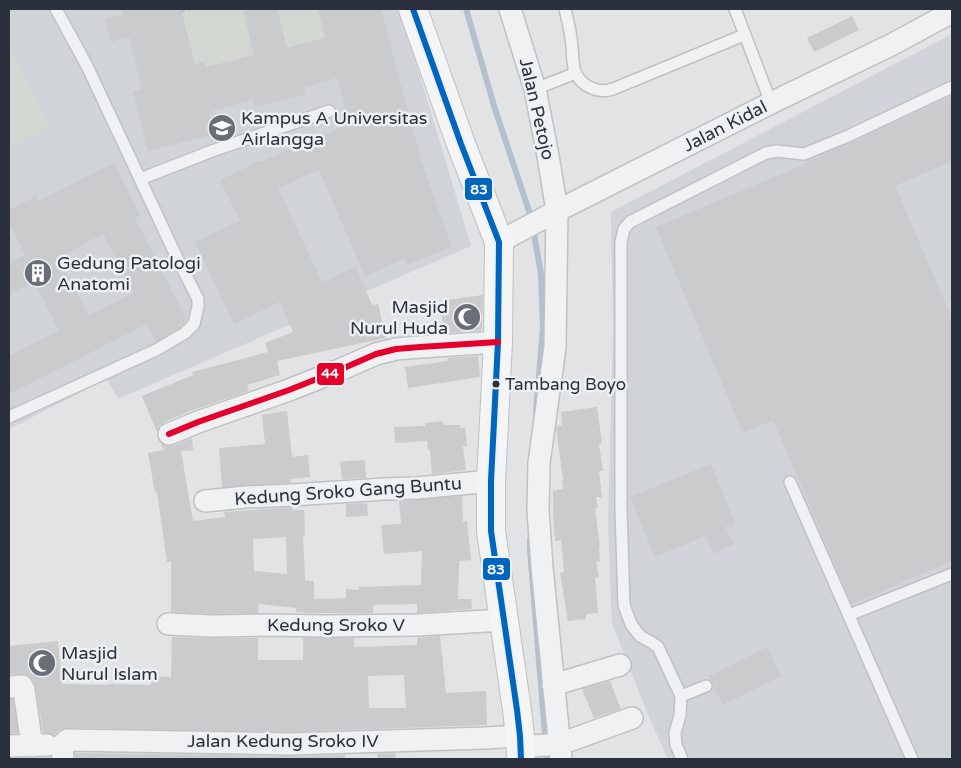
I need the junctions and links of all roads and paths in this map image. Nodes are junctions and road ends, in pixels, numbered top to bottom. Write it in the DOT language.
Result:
graph roads {
  1 [pos="56,9"];
  2 [pos="191,9"];
  3 [pos="413,9"];
  4 [pos="510,9"];
  5 [pos="565,9"];
  6 [pos="735,9"];
  7 [pos="181,11"];
  8 [pos="952,12"];
  9 [pos="744,35"];
  10 [pos="576,73"];
  11 [pos="952,87"];
  12 [pos="535,89"];
  13 [pos="771,103"];
  14 [pos="329,111"];
  15 [pos="140,180"];
  16 [pos="552,214"];
  17 [pos="507,238"];
  18 [pos="498,342"];
  19 [pos="9,417"];
  20 [pos="169,434"];
  21 [pos="491,481"];
  22 [pos="790,482"];
  23 [pos="206,501"];
  24 [pos="952,574"];
  25 [pos="849,616"];
  26 [pos="503,620"];
  27 [pos="168,624"];
  28 [pos="620,665"];
  29 [pos="553,685"];
  30 [pos="706,686"];
  31 [pos="14,687"];
  32 [pos="681,696"];
  33 [pos="632,718"];
  34 [pos="9,746"];
  35 [pos="32,746"];
  36 [pos="522,747"];
  37 [pos="557,749"];
  38 [pos="62,752"];
  39 [pos="682,759"];
  40 [pos="912,759"];
  1 -- 15 [label="lane"];
  2 -- 7 [label="path"];
  3 -- 17 [label="main road"];
  4 -- 12 [label="street, Jalan Petojo"];
  5 -- 10 [label="lane"];
  6 -- 9 [label="lane"];
  8 -- 13 [label="street, Jalan Kidal"];
  9 -- 10 [label="lane"];
  9 -- 13 [label="lane"];
  10 -- 12 [label="lane"];
  11 -- 32 [label="lane"];
  12 -- 16 [label="street, Jalan Petojo"];
  13 -- 16 [label="street, Jalan Kidal"];
  14 -- 15 [label="lane"];
  15 -- 19 [label="lane"];
  16 -- 17 [label="street, Jalan Kidal"];
  16 -- 29 [label="street, Jalan Petojo"];
  17 -- 18 [label="main road"];
  18 -- 20 [label="street"];
  18 -- 21 [label="main road"];
  21 -- 23 [label="street, Kedung Sroko Gang Buntu"];
  21 -- 26 [label="main road"];
  22 -- 25 [label="lane"];
  24 -- 25 [label="lane"];
  25 -- 40 [label="lane"];
  26 -- 27 [label="street, Kedung Sroko V"];
  26 -- 36 [label="main road"];
  28 -- 29 [label="street"];
  29 -- 37 [label="street, Jalan Petojo"];
  30 -- 32 [label="lane"];
  31 -- 35 [label="street"];
  32 -- 39 [label="lane"];
  33 -- 37 [label="street"];
  34 -- 35 [label="street"];
  35 -- 38 [label="street"];
  36 -- 37 [label="street"];
  36 -- 38 [label="street, Jalan Kedung Sroko IV"];
}
